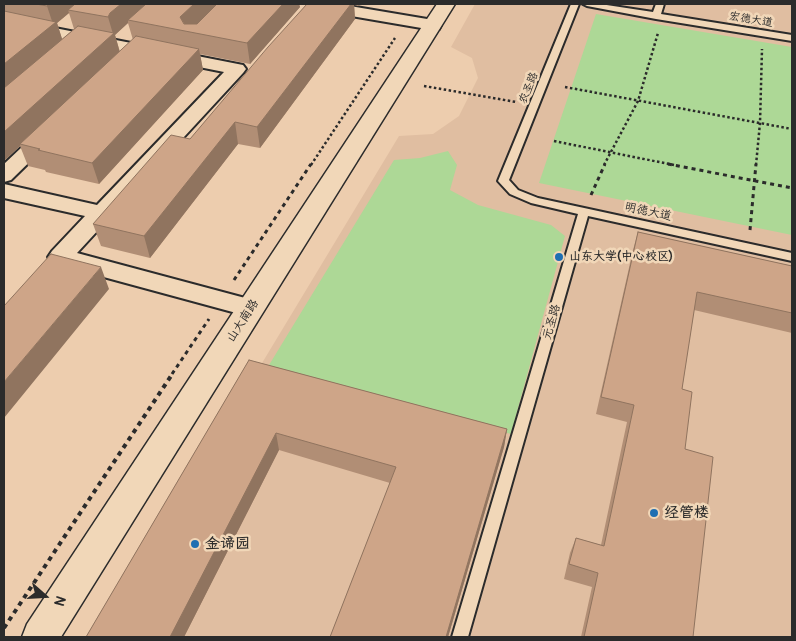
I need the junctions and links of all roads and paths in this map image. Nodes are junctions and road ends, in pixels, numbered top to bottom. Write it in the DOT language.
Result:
graph roads {
  1 [pos="575,4"];
  2 [pos="587,4"];
  3 [pos="660,4"];
  4 [pos="309,7"];
  5 [pos="439,14"];
  6 [pos="656,16"];
  7 [pos="4,23"];
  8 [pos="763,33"];
  9 [pos="792,38"];
  10 [pos="130,40"];
  11 [pos="124,62"];
  12 [pos="424,86"];
  13 [pos="565,87"];
  14 [pos="638,100"];
  15 [pos="534,106"];
  16 [pos="60,122"];
  17 [pos="760,123"];
  18 [pos="792,129"];
  19 [pos="554,141"];
  20 [pos="610,152"];
  21 [pos="4,175"];
  22 [pos="503,181"];
  23 [pos="755,181"];
  24 [pos="792,188"];
  25 [pos="4,191"];
  26 [pos="584,212"];
  27 [pos="102,213"];
  28 [pos="748,248"];
  29 [pos="792,257"];
  30 [pos="252,308"];
  31 [pos="40,637"];
  32 [pos="460,637"];
  1 -- 15 [label="lane, 农圣路"];
  2 -- 6 [label="lane, 宏德大道"];
  3 -- 6 [label="lane"];
  4 -- 5 [label="street"];
  5 -- 30 [label="main road, 山大南路"];
  6 -- 8 [label="lane, 宏德大道"];
  6 -- 14 [label="path"];
  7 -- 10 [label="street"];
  8 -- 9 [label="lane, 宏德大道"];
  8 -- 17 [label="path"];
  10 -- 11 [label="street"];
  10 -- 27 [label="street"];
  12 -- 15 [label="path"];
  13 -- 14 [label="path"];
  14 -- 17 [label="path"];
  14 -- 20 [label="path"];
  15 -- 22 [label="lane, 农圣路"];
  16 -- 21 [label="street"];
  17 -- 18 [label="path"];
  17 -- 23 [label="path"];
  19 -- 20 [label="path"];
  20 -- 23 [label="path"];
  20 -- 26 [label="path"];
  22 -- 26 [label="lane, 明德大道"];
  23 -- 24 [label="path"];
  23 -- 28 [label="path"];
  25 -- 27 [label="street"];
  26 -- 28 [label="lane, 明德大道"];
  26 -- 32 [label="lane, 元圣路"];
  27 -- 30 [label="street"];
  28 -- 29 [label="lane, 明德大道"];
  30 -- 31 [label="main road, 山大南路"];
}
